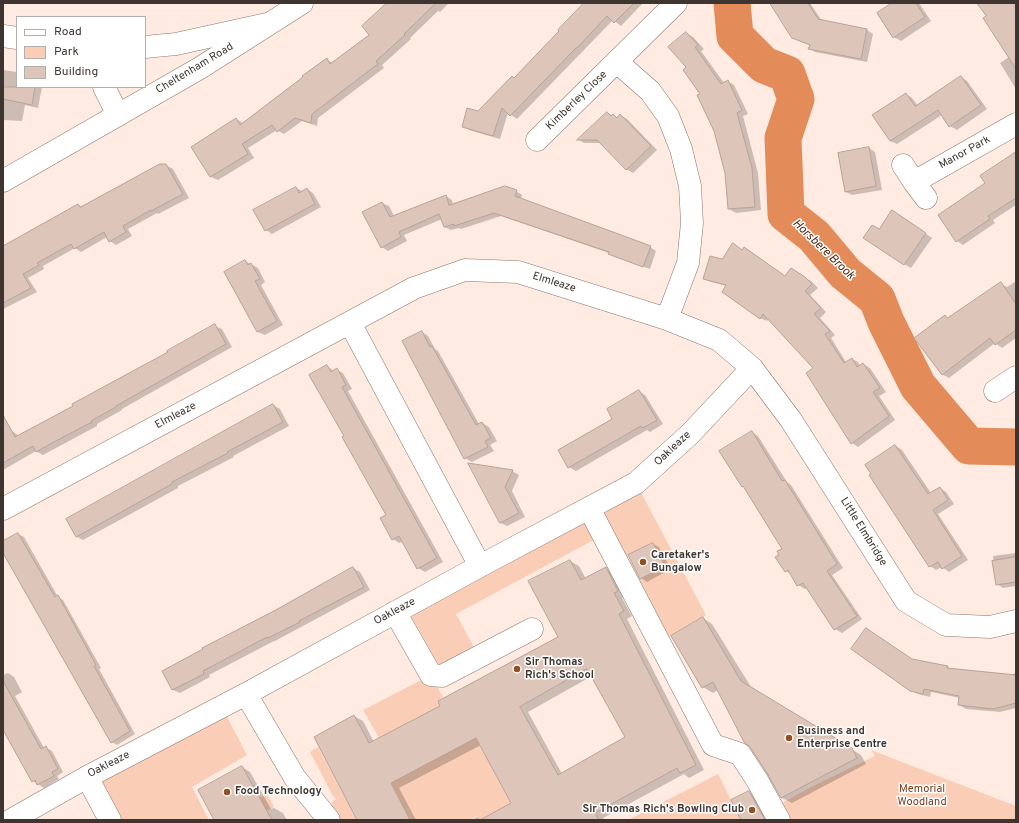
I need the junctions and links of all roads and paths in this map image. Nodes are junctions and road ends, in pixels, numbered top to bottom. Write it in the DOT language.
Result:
graph roads {
  1 [pos="302,3"];
  2 [pos="676,3"];
  3 [pos="270,24"];
  4 [pos="3,36"];
  5 [pos="16,38"];
  6 [pos="146,47"];
  7 [pos="617,62"];
  8 [pos="104,88"];
  9 [pos="118,115"];
  10 [pos="1016,124"];
  11 [pos="536,140"];
  12 [pos="3,181"];
  13 [pos="914,181"];
  14 [pos="667,319"];
  15 [pos="350,323"];
  16 [pos="752,368"];
  17 [pos="1015,379"];
  18 [pos="995,391"];
  19 [pos="589,508"];
  20 [pos="3,509"];
  21 [pos="480,566"];
  22 [pos="395,612"];
  23 [pos="1016,621"];
  24 [pos="532,628"];
  25 [pos="246,694"];
  26 [pos="87,777"];
  27 [pos="11,820"];
  28 [pos="110,820"];
  29 [pos="329,820"];
  30 [pos="779,820"];
  1 -- 3 [label="street, Cheltenham Road"];
  2 -- 7 [label="street, Kimberley Close"];
  3 -- 6 [label="street"];
  3 -- 9 [label="street, Cheltenham Road"];
  4 -- 5 [label="street"];
  7 -- 11 [label="street, Kimberley Close"];
  7 -- 14 [label="street, Kimberley Close"];
  8 -- 9 [label="street"];
  9 -- 12 [label="street, Cheltenham Road"];
  10 -- 13 [label="street, Manor Park"];
  14 -- 15 [label="street, Elmleaze"];
  14 -- 16 [label="street, Elmleaze"];
  15 -- 20 [label="street, Elmleaze"];
  15 -- 21 [label="street"];
  16 -- 19 [label="street, Oakleaze"];
  16 -- 23 [label="street, Little Elmbridge"];
  17 -- 18 [label="street"];
  19 -- 21 [label="street, Oakleaze"];
  19 -- 30 [label="street"];
  21 -- 22 [label="street, Oakleaze"];
  22 -- 24 [label="street"];
  22 -- 25 [label="street, Oakleaze"];
  25 -- 26 [label="street, Oakleaze"];
  25 -- 29 [label="street"];
  26 -- 27 [label="street, Oakleaze"];
  26 -- 28 [label="street"];
}
